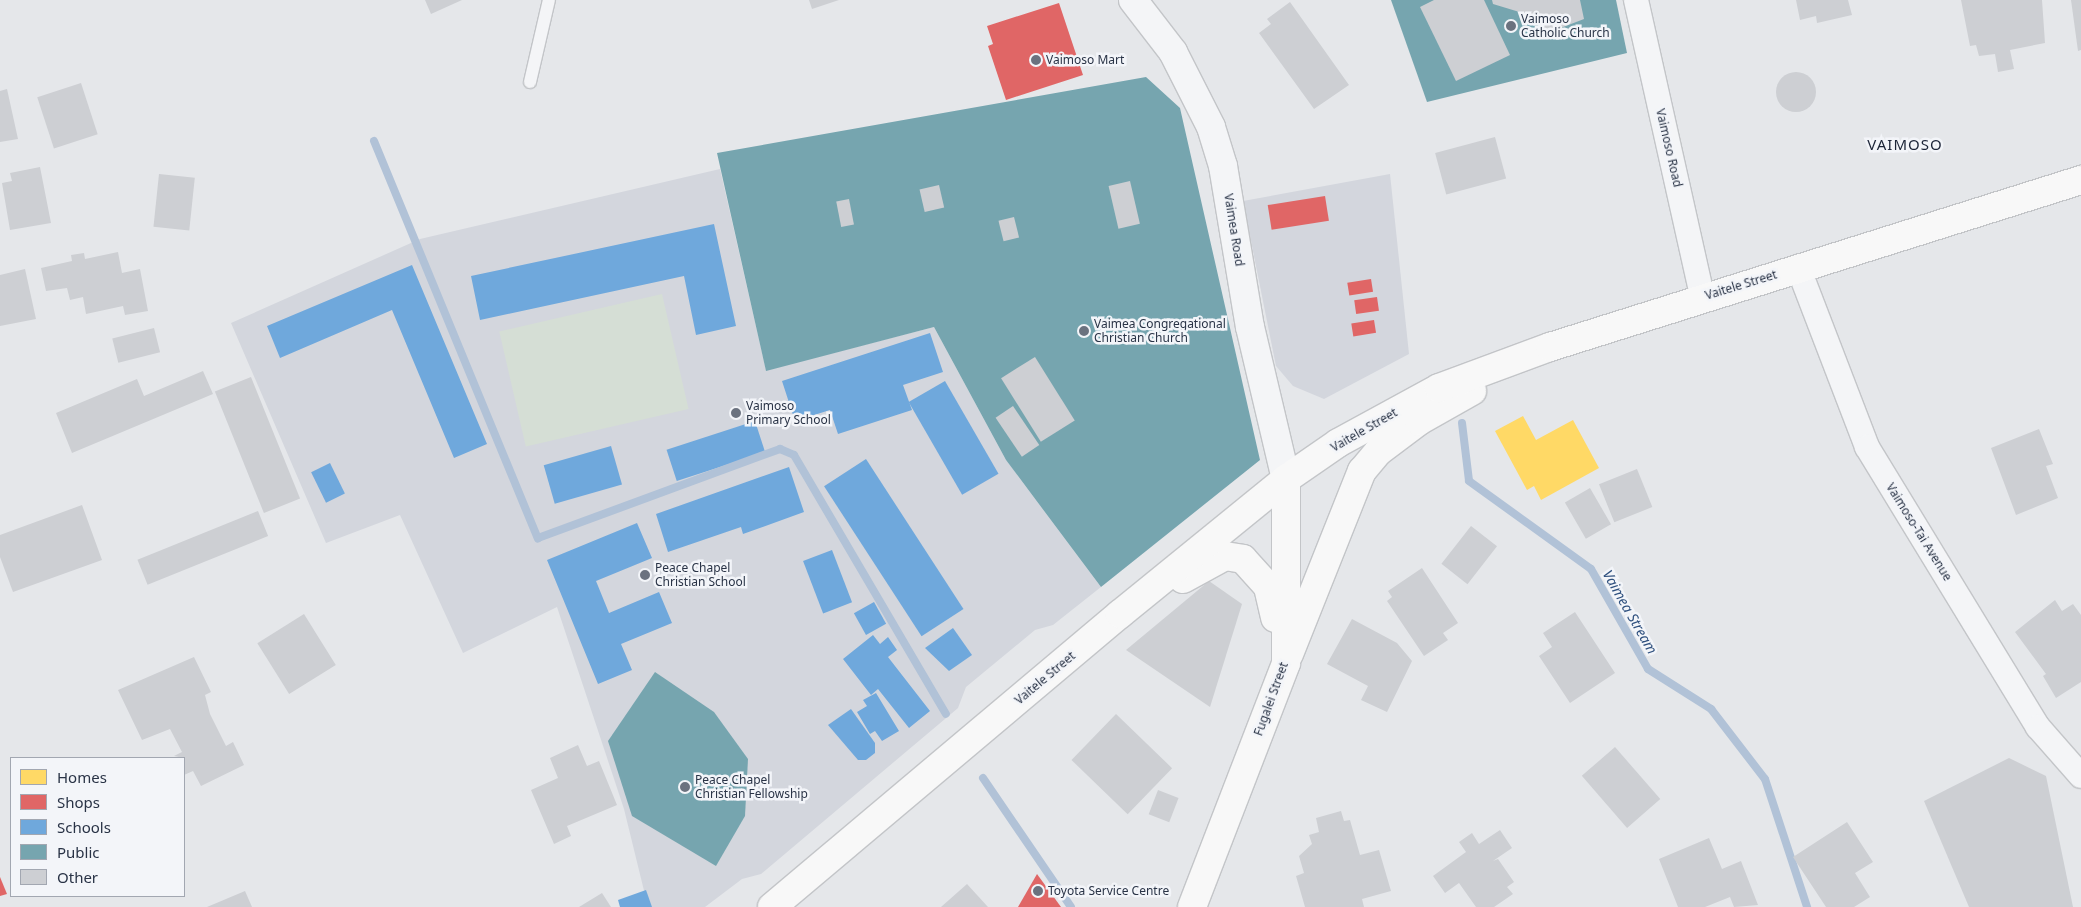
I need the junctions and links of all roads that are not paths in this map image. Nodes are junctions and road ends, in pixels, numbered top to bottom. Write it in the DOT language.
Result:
graph roads {
  1 [pos="549,0"];
  2 [pos="1133,0"];
  3 [pos="1636,0"];
  4 [pos="530,82"];
  5 [pos="2081,180"];
  6 [pos="1798,267"];
  7 [pos="1702,296"];
  8 [pos="1550,347"];
  9 [pos="1286,479"];
  10 [pos="1120,614"];
  11 [pos="1286,663"];
  12 [pos="2081,776"];
  13 [pos="772,907"];
  14 [pos="1192,907"];
  1 -- 4 [label="lane"];
  2 -- 9 [label="street, Vaimea Road"];
  3 -- 7 [label="street, Vaimoso Road"];
  5 -- 6 [label="main road, Vaitele Street"];
  6 -- 7 [label="main road, Vaitele Street"];
  6 -- 12 [label="street, Vaimoso-Tai Avenue"];
  7 -- 8 [label="main road, Vaitele Street"];
  8 -- 9 [label="main road, Vaitele Street"];
  8 -- 11 [label="main road"];
  9 -- 10 [label="main road, Vaitele Street"];
  9 -- 11 [label="main road, Fugalei Street"];
  10 -- 11 [label="main road"];
  10 -- 13 [label="main road, Vaitele Street"];
  11 -- 14 [label="main road, Fugalei Street"];
}
